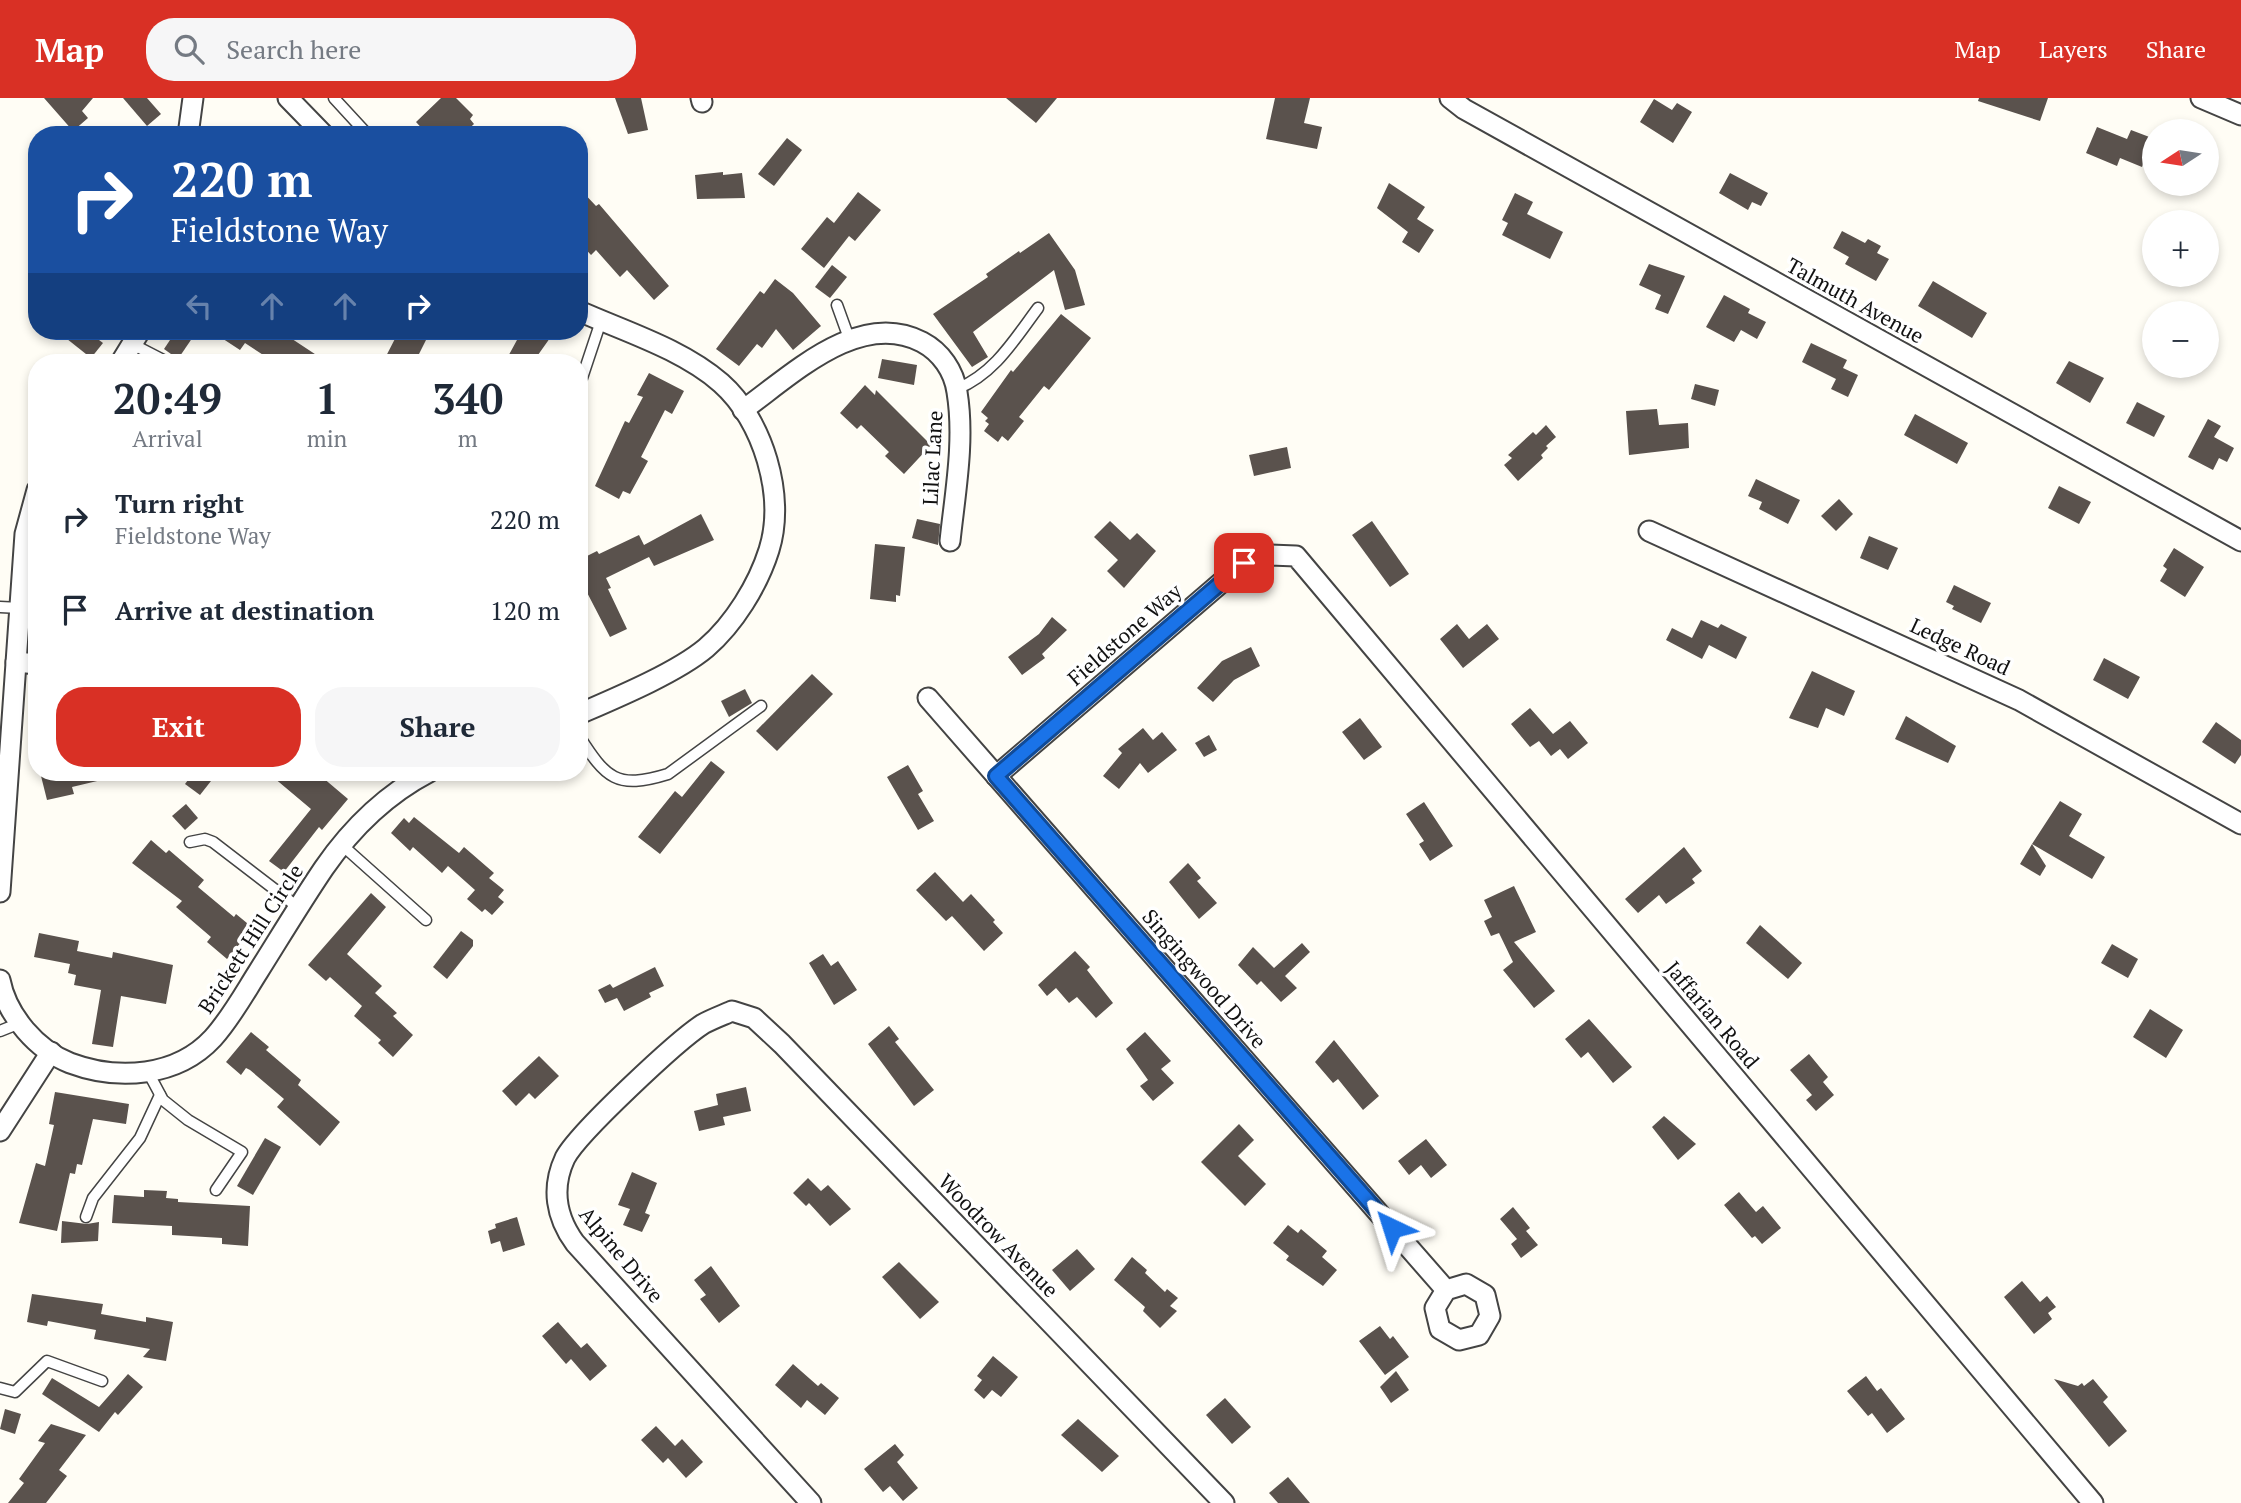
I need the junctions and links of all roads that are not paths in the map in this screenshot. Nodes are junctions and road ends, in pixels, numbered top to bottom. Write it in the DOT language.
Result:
graph roads {
  1 [pos="192,98"];
  2 [pos="288,98"];
  3 [pos="334,98"];
  4 [pos="1450,98"];
  5 [pos="2201,98"];
  6 [pos="2241,116"];
  7 [pos="189,126"];
  8 [pos="315,126"];
  9 [pos="360,126"];
  10 [pos="837,305"];
  11 [pos="1038,308"];
  12 [pos="588,315"];
  13 [pos="601,321"];
  14 [pos="140,340"];
  15 [pos="850,341"];
  16 [pos="157,354"];
  17 [pos="588,360"];
  18 [pos="957,389"];
  19 [pos="743,410"];
  20 [pos="28,523"];
  21 [pos="1649,531"];
  22 [pos="950,541"];
  23 [pos="2241,541"];
  24 [pos="1296,556"];
  25 [pos="0,607"];
  26 [pos="20,608"];
  27 [pos="16,662"];
  28 [pos="28,663"];
  29 [pos="928,698"];
  30 [pos="761,706"];
  31 [pos="588,709"];
  32 [pos="588,750"];
  33 [pos="996,776"];
  34 [pos="414,781"];
  35 [pos="2241,824"];
  36 [pos="190,842"];
  37 [pos="342,845"];
  38 [pos="0,891"];
  39 [pos="299,908"];
  40 [pos="426,920"];
  41 [pos="0,980"];
  42 [pos="732,1011"];
  43 [pos="20,1023"];
  44 [pos="0,1031"];
  45 [pos="51,1052"];
  46 [pos="148,1072"];
  47 [pos="160,1096"];
  48 [pos="0,1131"];
  49 [pos="216,1190"];
  50 [pos="86,1217"];
  51 [pos="1446,1290"];
  52 [pos="102,1381"];
  53 [pos="0,1388"];
  54 [pos="811,1503"];
  55 [pos="1224,1503"];
  56 [pos="2093,1503"];
  1 -- 7 [label="street"];
  2 -- 8 [label="street"];
  3 -- 9 [label="lane"];
  4 -- 23 [label="street, Talmuth Avenue"];
  5 -- 6 [label="street"];
  10 -- 15 [label="lane"];
  11 -- 18 [label="lane"];
  12 -- 13 [label="street"];
  13 -- 17 [label="lane"];
  13 -- 19 [label="street"];
  14 -- 16 [label="lane"];
  15 -- 18 [label="street, Lilac Lane"];
  15 -- 19 [label="street, Lilac Lane"];
  18 -- 22 [label="street, Lilac Lane"];
  19 -- 31 [label="street"];
  20 -- 26 [label="street"];
  21 -- 35 [label="street, Ledge Road"];
  24 -- 33 [label="street, Fieldstone Way"];
  24 -- 56 [label="street, Jaffarian Road"];
  25 -- 26 [label="lane"];
  26 -- 27 [label="street"];
  27 -- 28 [label="street"];
  27 -- 38 [label="street"];
  29 -- 33 [label="street, Singingwood Drive"];
  30 -- 32 [label="lane"];
  33 -- 51 [label="street, Singingwood Drive"];
  34 -- 37 [label="street, Brickett Hill Circle"];
  36 -- 39 [label="lane"];
  37 -- 39 [label="street, Brickett Hill Circle"];
  37 -- 40 [label="lane"];
  39 -- 46 [label="street, Brickett Hill Circle"];
  41 -- 43 [label="street, Brickett Hill Circle"];
  42 -- 54 [label="street, Alpine Drive"];
  42 -- 55 [label="street, Woodrow Avenue"];
  43 -- 44 [label="lane"];
  43 -- 45 [label="street, Brickett Hill Circle"];
  45 -- 46 [label="street, Brickett Hill Circle"];
  45 -- 48 [label="street"];
  46 -- 47 [label="lane"];
  47 -- 49 [label="lane"];
  47 -- 50 [label="lane"];
  52 -- 53 [label="lane"];
}
